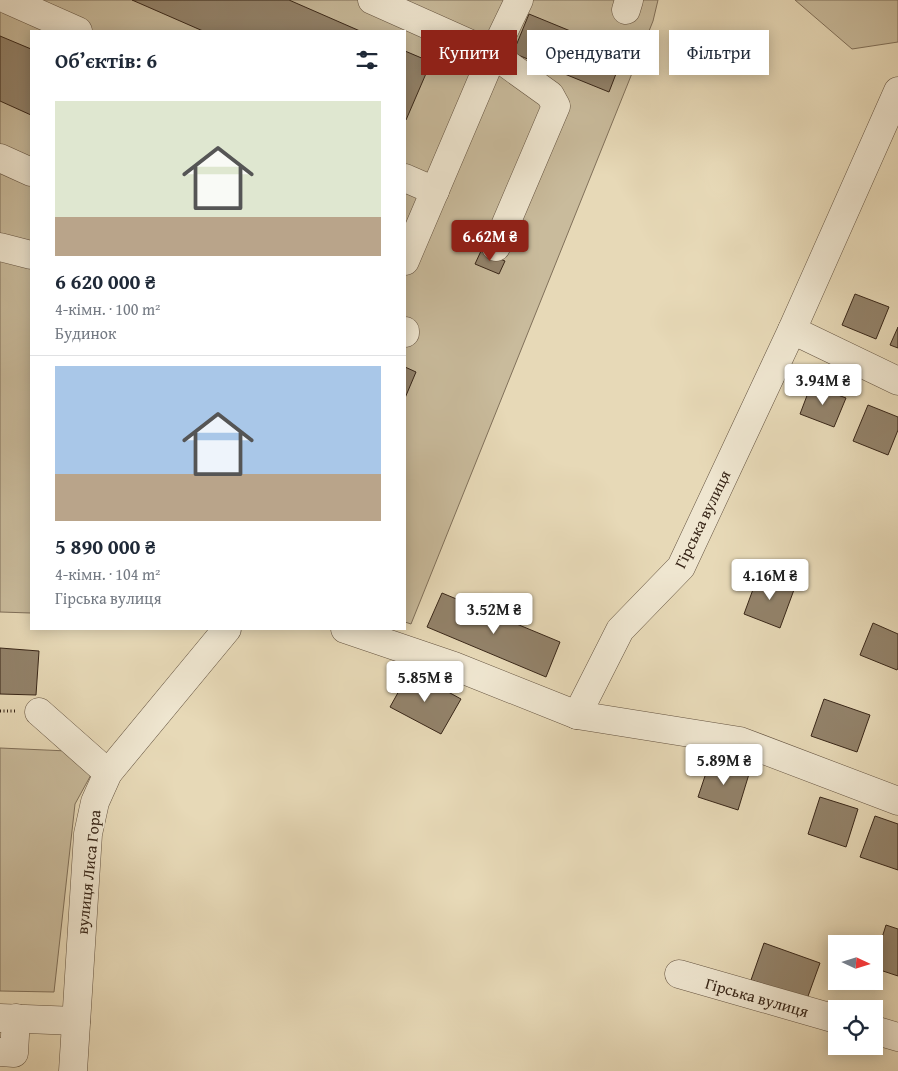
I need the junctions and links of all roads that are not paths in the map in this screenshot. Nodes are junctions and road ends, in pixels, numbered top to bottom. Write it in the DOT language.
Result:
graph roads {
  1 [pos="8,0"];
  2 [pos="372,0"];
  3 [pos="519,0"];
  4 [pos="76,30"];
  5 [pos="440,30"];
  6 [pos="505,30"];
  7 [pos="517,71"];
  8 [pos="485,75"];
  9 [pos="898,91"];
  10 [pos="0,158"];
  11 [pos="30,172"];
  12 [pos="406,178"];
  13 [pos="435,191"];
  14 [pos="0,247"];
  15 [pos="496,247"];
  16 [pos="30,255"];
  17 [pos="406,258"];
  18 [pos="792,330"];
  19 [pos="898,381"];
  20 [pos="226,630"];
  21 [pos="348,630"];
  22 [pos="39,712"];
  23 [pos="577,715"];
  24 [pos="108,773"];
  25 [pos="898,801"];
  26 [pos="679,974"];
  27 [pos="828,1017"];
  28 [pos="8,1018"];
  29 [pos="76,1021"];
  30 [pos="883,1032"];
  31 [pos="898,1036"];
  32 [pos="0,1052"];
  33 [pos="73,1071"];
  1 -- 4 [label="street"];
  2 -- 5 [label="street"];
  3 -- 6 [label="street"];
  7 -- 15 [label="street"];
  8 -- 13 [label="street"];
  9 -- 18 [label="street, Гірська вулиця"];
  10 -- 11 [label="street"];
  12 -- 13 [label="street"];
  13 -- 17 [label="street"];
  14 -- 16 [label="street"];
  18 -- 19 [label="street"];
  18 -- 23 [label="street, Гірська вулиця"];
  20 -- 24 [label="street, вулиця Лиса Гора"];
  21 -- 23 [label="street"];
  22 -- 24 [label="street"];
  23 -- 25 [label="street"];
  24 -- 29 [label="street, вулиця Лиса Гора"];
  26 -- 27 [label="street, Гірська вулиця"];
  28 -- 29 [label="street"];
  28 -- 32 [label="street"];
  29 -- 33 [label="street, вулиця Лиса Гора"];
  30 -- 31 [label="street"];
}
